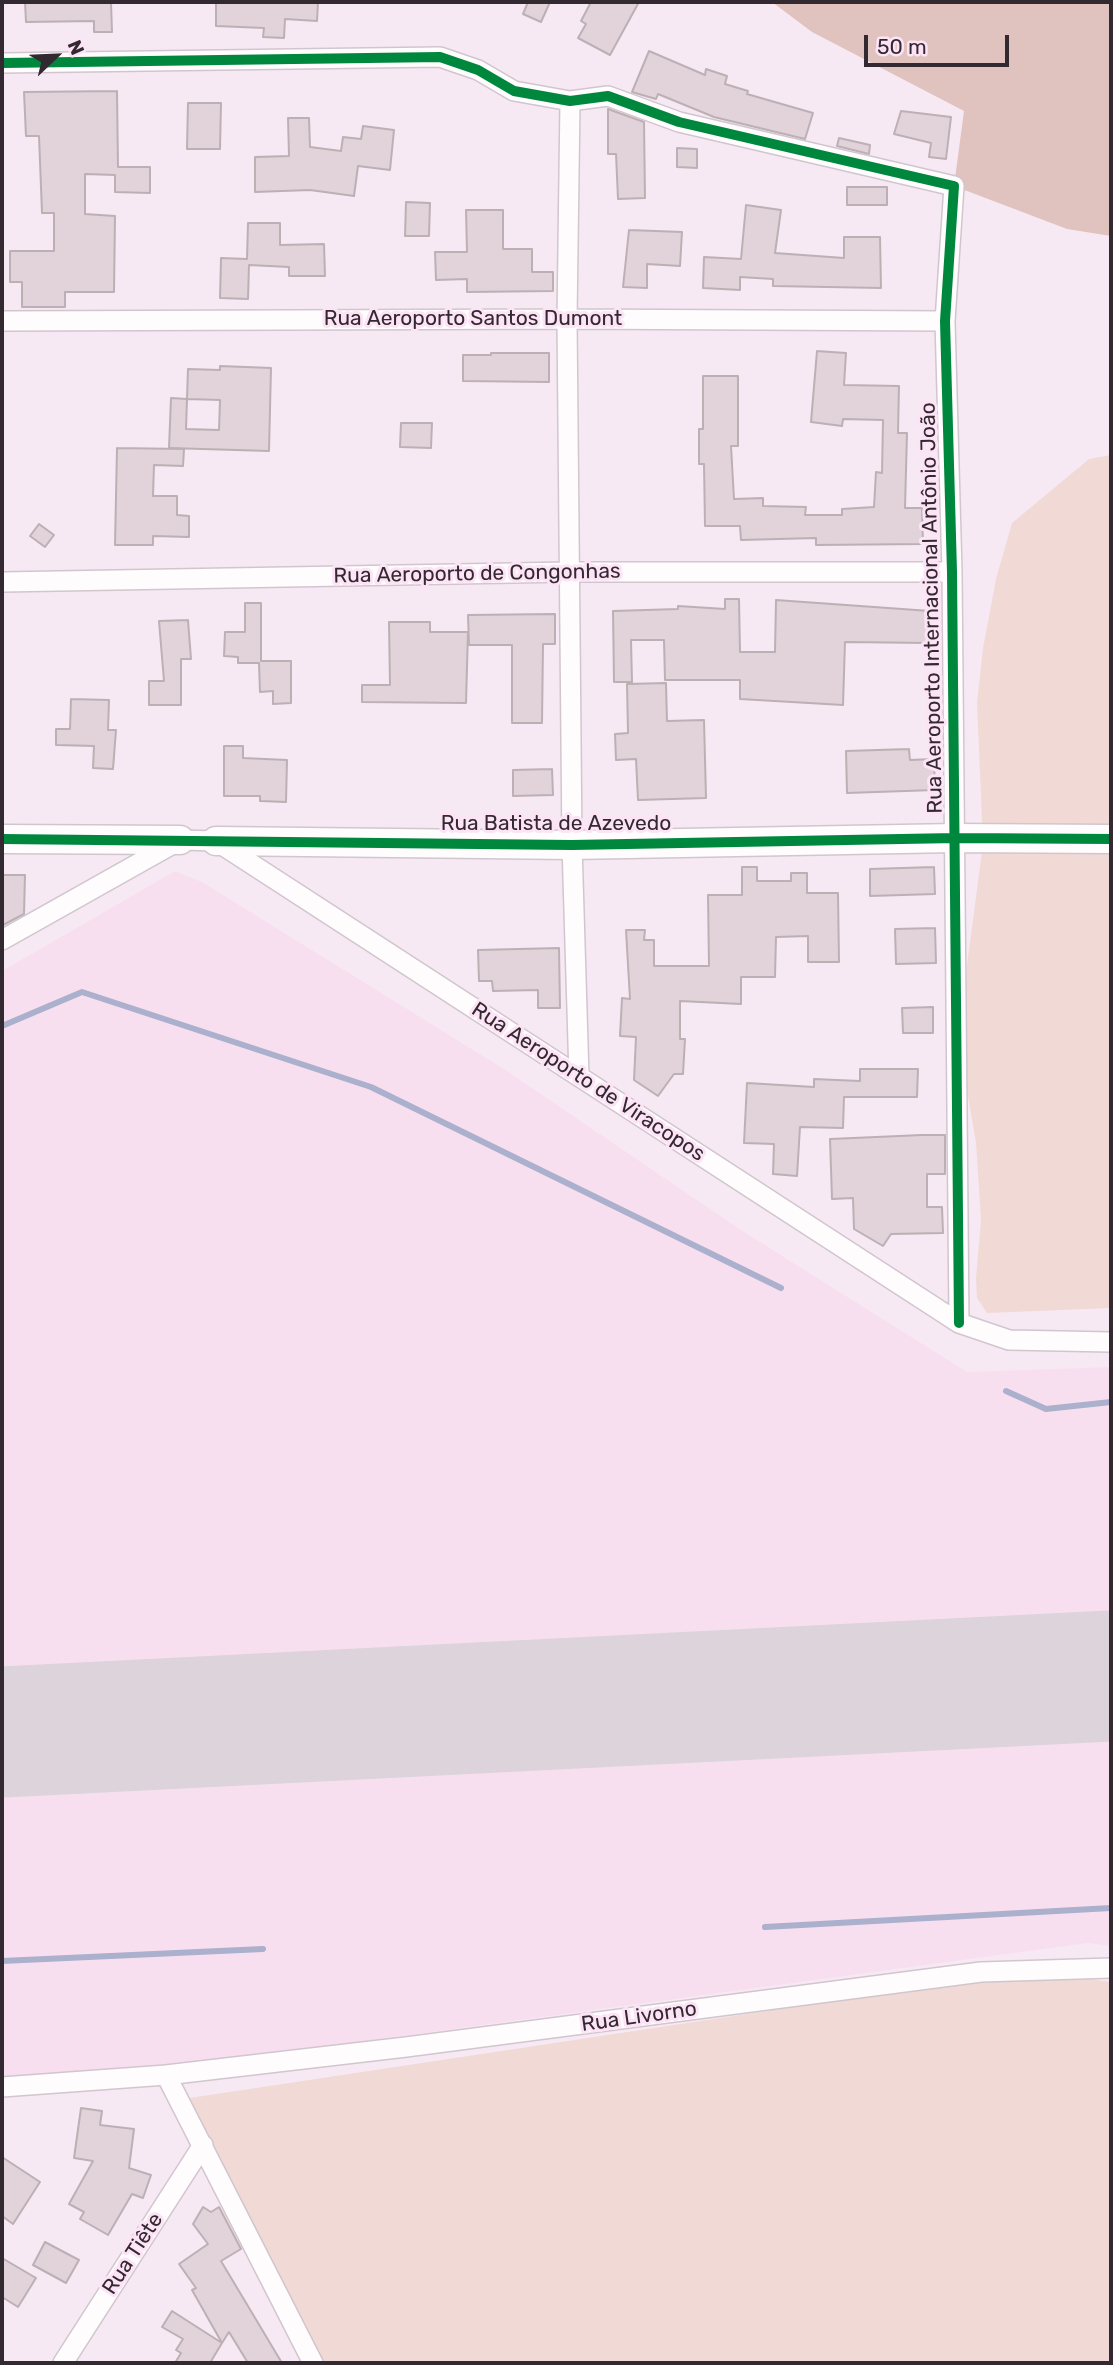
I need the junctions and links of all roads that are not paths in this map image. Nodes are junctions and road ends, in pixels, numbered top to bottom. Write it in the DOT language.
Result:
graph roads {
  1 [pos="2,63"];
  2 [pos="570,101"];
  3 [pos="567,318"];
  4 [pos="2,321"];
  5 [pos="945,321"];
  6 [pos="569,572"];
  7 [pos="953,572"];
  8 [pos="2,583"];
  9 [pos="956,838"];
  10 [pos="2,839"];
  11 [pos="1111,839"];
  12 [pos="180,840"];
  13 [pos="216,841"];
  14 [pos="572,845"];
  15 [pos="2,940"];
  16 [pos="579,1076"];
  17 [pos="959,1323"];
  18 [pos="1111,1342"];
  19 [pos="1111,1968"];
  20 [pos="166,2075"];
  21 [pos="2,2087"];
  22 [pos="203,2145"];
  23 [pos="63,2363"];
  24 [pos="313,2363"];
  1 -- 2 [label="street"];
  2 -- 3 [label="street"];
  2 -- 5 [label="street, Rua Aeroporto Internacional Antônio João"];
  3 -- 4 [label="street, Rua Aeroporto Santos Dumont"];
  3 -- 5 [label="street, Rua Aeroporto Santos Dumont"];
  3 -- 6 [label="street"];
  5 -- 7 [label="street, Rua Aeroporto Internacional Antônio João"];
  6 -- 7 [label="street, Rua Aeroporto de Congonhas"];
  6 -- 8 [label="street, Rua Aeroporto de Congonhas"];
  6 -- 14 [label="street"];
  7 -- 9 [label="street, Rua Aeroporto Internacional Antônio João"];
  9 -- 11 [label="street, Rua Batista de Azevedo"];
  9 -- 14 [label="street, Rua Batista de Azevedo"];
  9 -- 17 [label="street, Rua Aeroporto Internacional Antônio João"];
  10 -- 12 [label="street, Rua Batista de Azevedo"];
  12 -- 13 [label="street, Rua Batista de Azevedo"];
  12 -- 15 [label="street"];
  13 -- 14 [label="street, Rua Batista de Azevedo"];
  13 -- 16 [label="street, Rua Aeroporto de Viracopos"];
  14 -- 16 [label="street"];
  16 -- 17 [label="street, Rua Aeroporto de Viracopos"];
  17 -- 18 [label="street, Rua Aeroporto de Viracopos"];
  19 -- 20 [label="street, Rua Livorno"];
  20 -- 21 [label="street, Rua Livorno"];
  20 -- 22 [label="street"];
  22 -- 23 [label="street, Rua Tiête"];
  22 -- 24 [label="street"];
}
